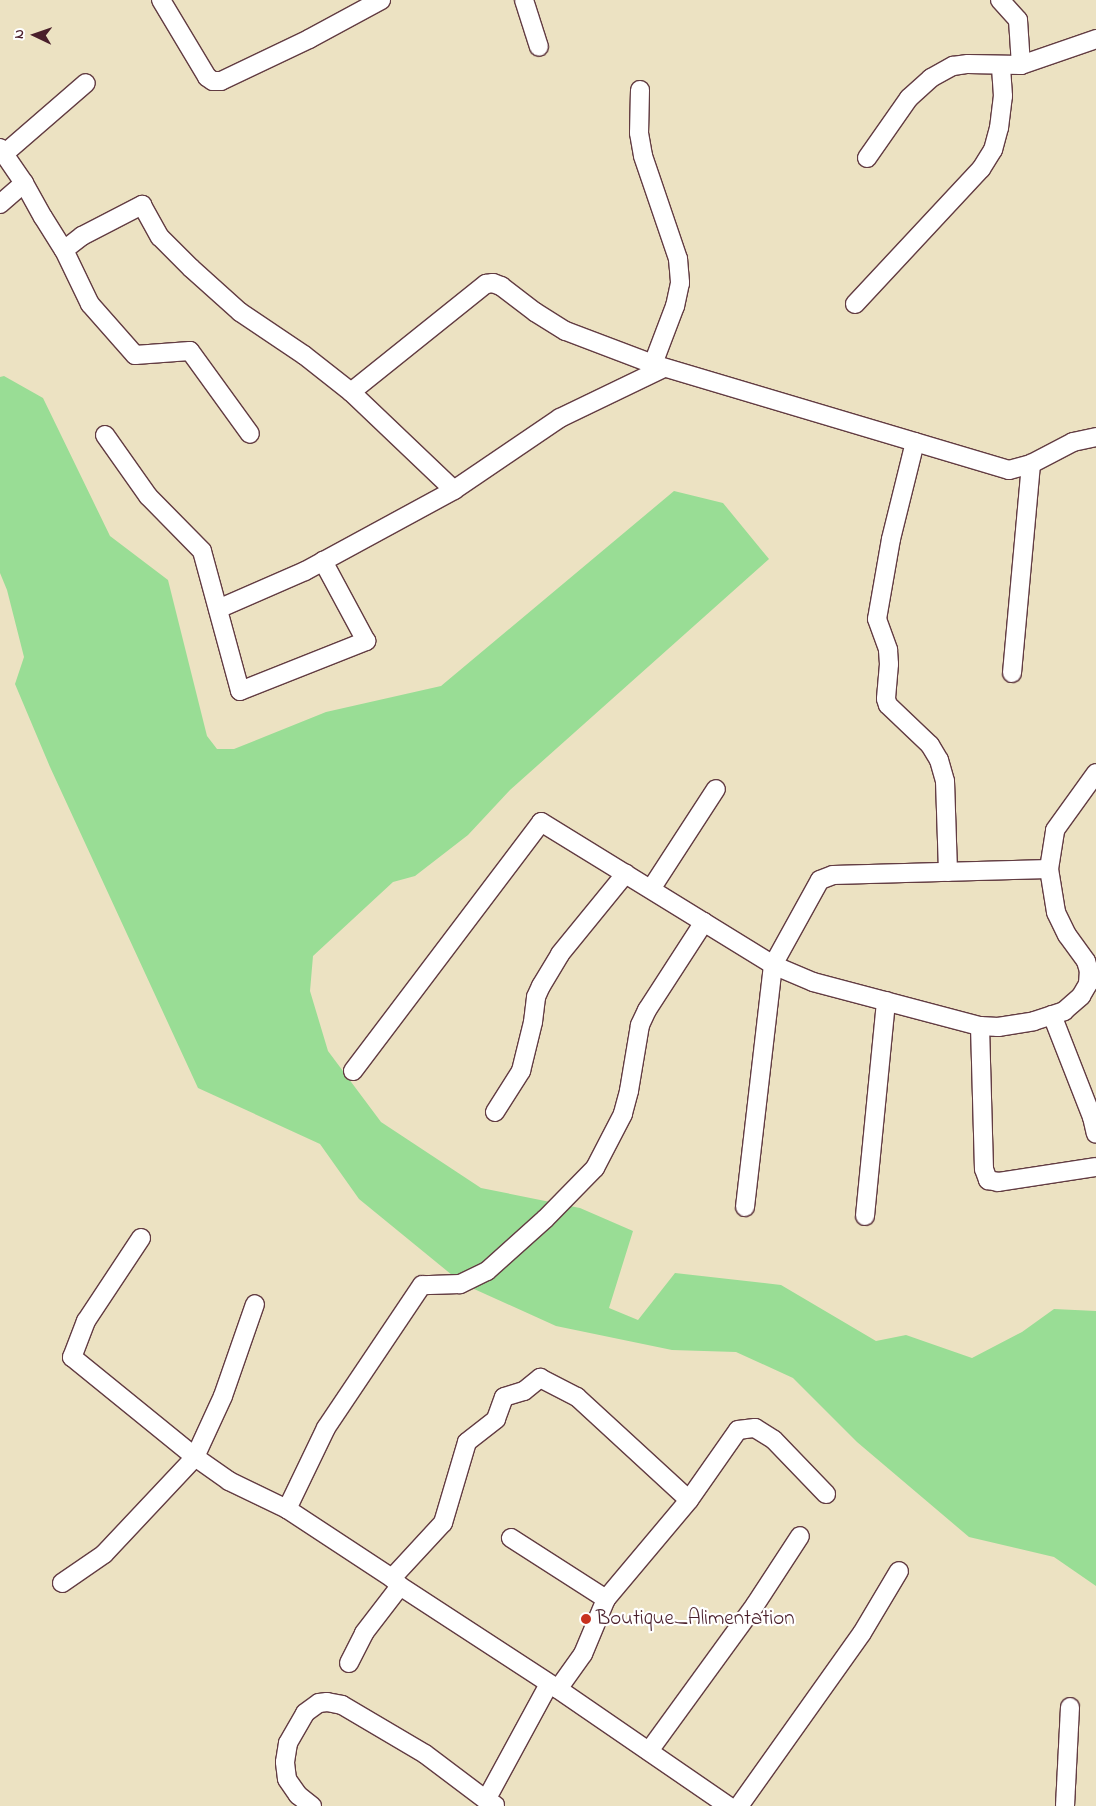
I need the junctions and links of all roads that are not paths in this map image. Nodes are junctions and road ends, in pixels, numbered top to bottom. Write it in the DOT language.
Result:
graph roads {
  1 [pos="161,0"];
  2 [pos="381,0"];
  3 [pos="524,0"];
  4 [pos="1000,0"];
  5 [pos="1096,39"];
  6 [pos="538,47"];
  7 [pos="1021,65"];
  8 [pos="1001,66"];
  9 [pos="86,83"];
  10 [pos="640,90"];
  11 [pos="2,151"];
  12 [pos="867,158"];
  13 [pos="24,183"];
  14 [pos="0,204"];
  15 [pos="64,250"];
  16 [pos="855,304"];
  17 [pos="659,366"];
  18 [pos="351,392"];
  19 [pos="250,434"];
  20 [pos="106,435"];
  21 [pos="1096,437"];
  22 [pos="915,442"];
  23 [pos="1031,464"];
  24 [pos="454,490"];
  25 [pos="323,561"];
  26 [pos="218,609"];
  27 [pos="1012,673"];
  28 [pos="1096,772"];
  29 [pos="716,789"];
  30 [pos="1049,869"];
  31 [pos="948,872"];
  32 [pos="626,873"];
  33 [pos="651,889"];
  34 [pos="704,922"];
  35 [pos="773,965"];
  36 [pos="886,1001"];
  37 [pos="1052,1015"];
  38 [pos="980,1026"];
  39 [pos="353,1071"];
  40 [pos="495,1112"];
  41 [pos="1096,1134"];
  42 [pos="1096,1167"];
  43 [pos="745,1207"];
  44 [pos="865,1216"];
  45 [pos="141,1238"];
  46 [pos="255,1304"];
  47 [pos="195,1457"];
  48 [pos="826,1494"];
  49 [pos="689,1500"];
  50 [pos="287,1509"];
  51 [pos="800,1536"];
  52 [pos="510,1538"];
  53 [pos="899,1571"];
  54 [pos="396,1582"];
  55 [pos="62,1583"];
  56 [pos="606,1598"];
  57 [pos="350,1662"];
  58 [pos="554,1687"];
  59 [pos="1070,1707"];
  60 [pos="649,1751"];
  61 [pos="491,1803"];
  62 [pos="312,1806"];
  63 [pos="728,1806"];
  64 [pos="739,1806"];
  65 [pos="1065,1806"];
  1 -- 2 [label="street"];
  3 -- 6 [label="street"];
  4 -- 7 [label="street"];
  5 -- 7 [label="street"];
  7 -- 8 [label="street"];
  8 -- 12 [label="street"];
  8 -- 16 [label="street"];
  9 -- 11 [label="street"];
  10 -- 17 [label="street"];
  11 -- 13 [label="street"];
  13 -- 14 [label="street"];
  13 -- 15 [label="street"];
  15 -- 18 [label="street"];
  15 -- 19 [label="street"];
  17 -- 18 [label="street"];
  17 -- 22 [label="street"];
  17 -- 24 [label="street"];
  18 -- 24 [label="street"];
  20 -- 26 [label="street"];
  21 -- 23 [label="street"];
  22 -- 23 [label="street"];
  22 -- 31 [label="street"];
  23 -- 27 [label="street"];
  24 -- 25 [label="street"];
  25 -- 26 [label="street"];
  25 -- 26 [label="street"];
  28 -- 30 [label="street"];
  29 -- 33 [label="street"];
  30 -- 31 [label="street"];
  30 -- 37 [label="street"];
  31 -- 35 [label="street"];
  32 -- 33 [label="street"];
  32 -- 39 [label="street"];
  32 -- 40 [label="street"];
  33 -- 34 [label="street"];
  34 -- 35 [label="street"];
  34 -- 50 [label="street"];
  35 -- 36 [label="street"];
  35 -- 43 [label="street"];
  36 -- 38 [label="street"];
  36 -- 44 [label="street"];
  37 -- 38 [label="street"];
  37 -- 41 [label="street"];
  38 -- 42 [label="street"];
  45 -- 47 [label="street"];
  46 -- 47 [label="street"];
  47 -- 50 [label="street"];
  47 -- 55 [label="street"];
  48 -- 49 [label="street"];
  49 -- 54 [label="street"];
  49 -- 56 [label="street"];
  50 -- 54 [label="street"];
  51 -- 60 [label="street"];
  52 -- 56 [label="street"];
  53 -- 64 [label="street"];
  54 -- 57 [label="street"];
  54 -- 58 [label="street"];
  56 -- 58 [label="street"];
  58 -- 60 [label="street"];
  58 -- 61 [label="street"];
  59 -- 65 [label="street"];
  60 -- 63 [label="street"];
  61 -- 62 [label="street"];
}
